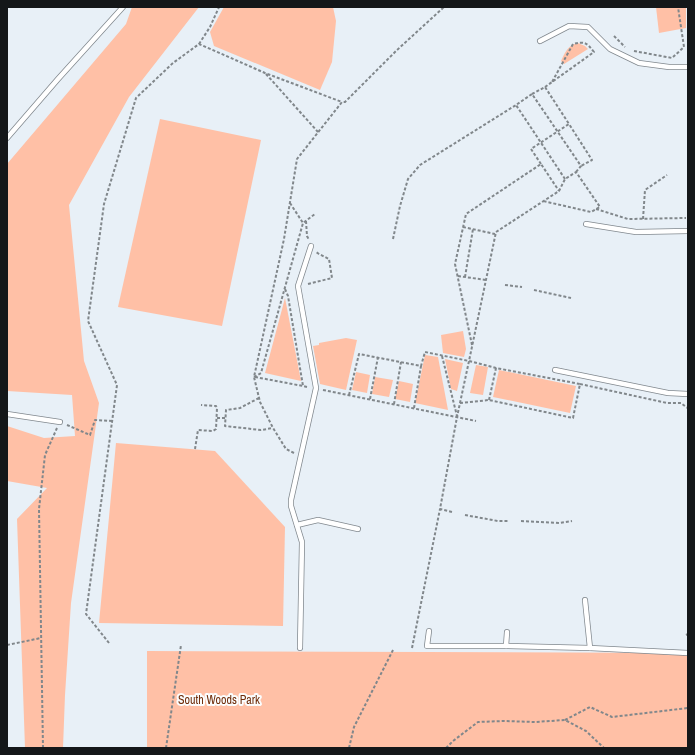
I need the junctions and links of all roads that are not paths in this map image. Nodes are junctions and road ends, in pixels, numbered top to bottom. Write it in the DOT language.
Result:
graph roads {
  1 [pos="122,7"];
  2 [pos="540,41"];
  3 [pos="688,67"];
  4 [pos="7,138"];
  5 [pos="586,224"];
  6 [pos="688,231"];
  7 [pos="311,246"];
  8 [pos="556,370"];
  9 [pos="688,394"];
  10 [pos="7,414"];
  11 [pos="60,422"];
  12 [pos="297,525"];
  13 [pos="358,529"];
  14 [pos="585,600"];
  15 [pos="429,631"];
  16 [pos="507,632"];
  17 [pos="506,646"];
  18 [pos="300,648"];
  19 [pos="590,648"];
  20 [pos="688,653"];
  1 -- 4 [label="lane"];
  2 -- 3 [label="lane"];
  5 -- 6 [label="lane"];
  7 -- 12 [label="lane"];
  8 -- 9 [label="lane"];
  10 -- 11 [label="lane"];
  12 -- 13 [label="lane"];
  12 -- 18 [label="lane"];
  14 -- 19 [label="lane"];
  15 -- 17 [label="lane"];
  16 -- 17 [label="lane"];
  17 -- 19 [label="lane"];
  19 -- 20 [label="lane"];
}
